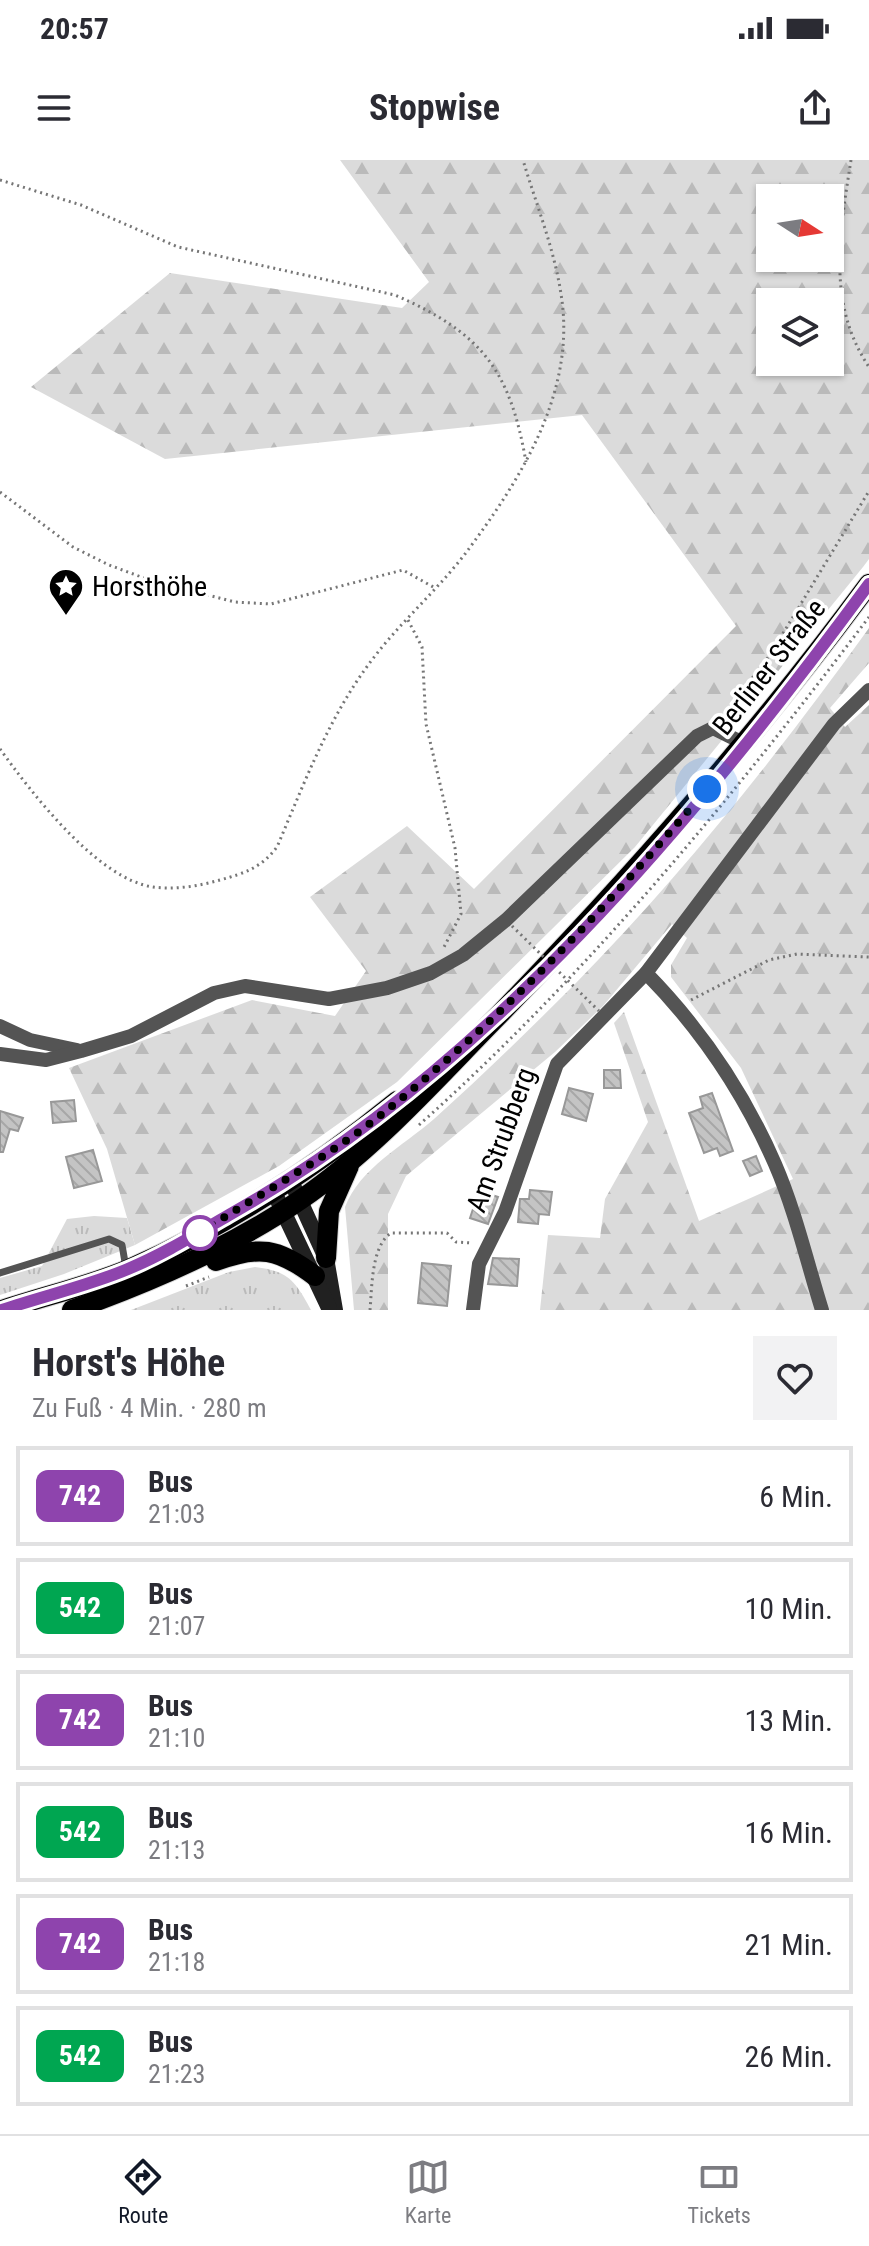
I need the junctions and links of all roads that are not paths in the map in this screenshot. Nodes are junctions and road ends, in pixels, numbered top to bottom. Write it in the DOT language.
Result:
graph roads {
  1 [pos="869,584"];
  2 [pos="869,690"];
  3 [pos="745,744"];
  4 [pos="646,973"];
  5 [pos="0,1026"];
  6 [pos="483,1030"];
  7 [pos="81,1051"];
  8 [pos="0,1054"];
  9 [pos="358,1153"];
  10 [pos="282,1184"];
  11 [pos="293,1205"];
  12 [pos="326,1258"];
  13 [pos="0,1273"];
  14 [pos="315,1276"];
  15 [pos="133,1278"];
  16 [pos="2,1310"];
  17 [pos="72,1310"];
  18 [pos="332,1310"];
  19 [pos="473,1310"];
  20 [pos="822,1310"];
  1 -- 3 [label="main road, Berliner Straße"];
  2 -- 4 [label="street, Am Strubberg"];
  3 -- 6 [label="main road, Berliner Straße"];
  3 -- 7 [label="street"];
  4 -- 19 [label="street, Am Strubberg"];
  4 -- 20 [label="street"];
  5 -- 7 [label="street"];
  6 -- 9 [label="main road"];
  6 -- 10 [label="main road"];
  7 -- 8 [label="street"];
  9 -- 11 [label="main road"];
  9 -- 12 [label="main road"];
  10 -- 11 [label="main road"];
  10 -- 15 [label="main road"];
  11 -- 12 [label="main road"];
  11 -- 14 [label="main road"];
  11 -- 15 [label="main road"];
  12 -- 18 [label="main road"];
  13 -- 15 [label="lane"];
  14 -- 15 [label="main road"];
  14 -- 18 [label="main road"];
  15 -- 16 [label="main road"];
  15 -- 17 [label="main road"];
}
